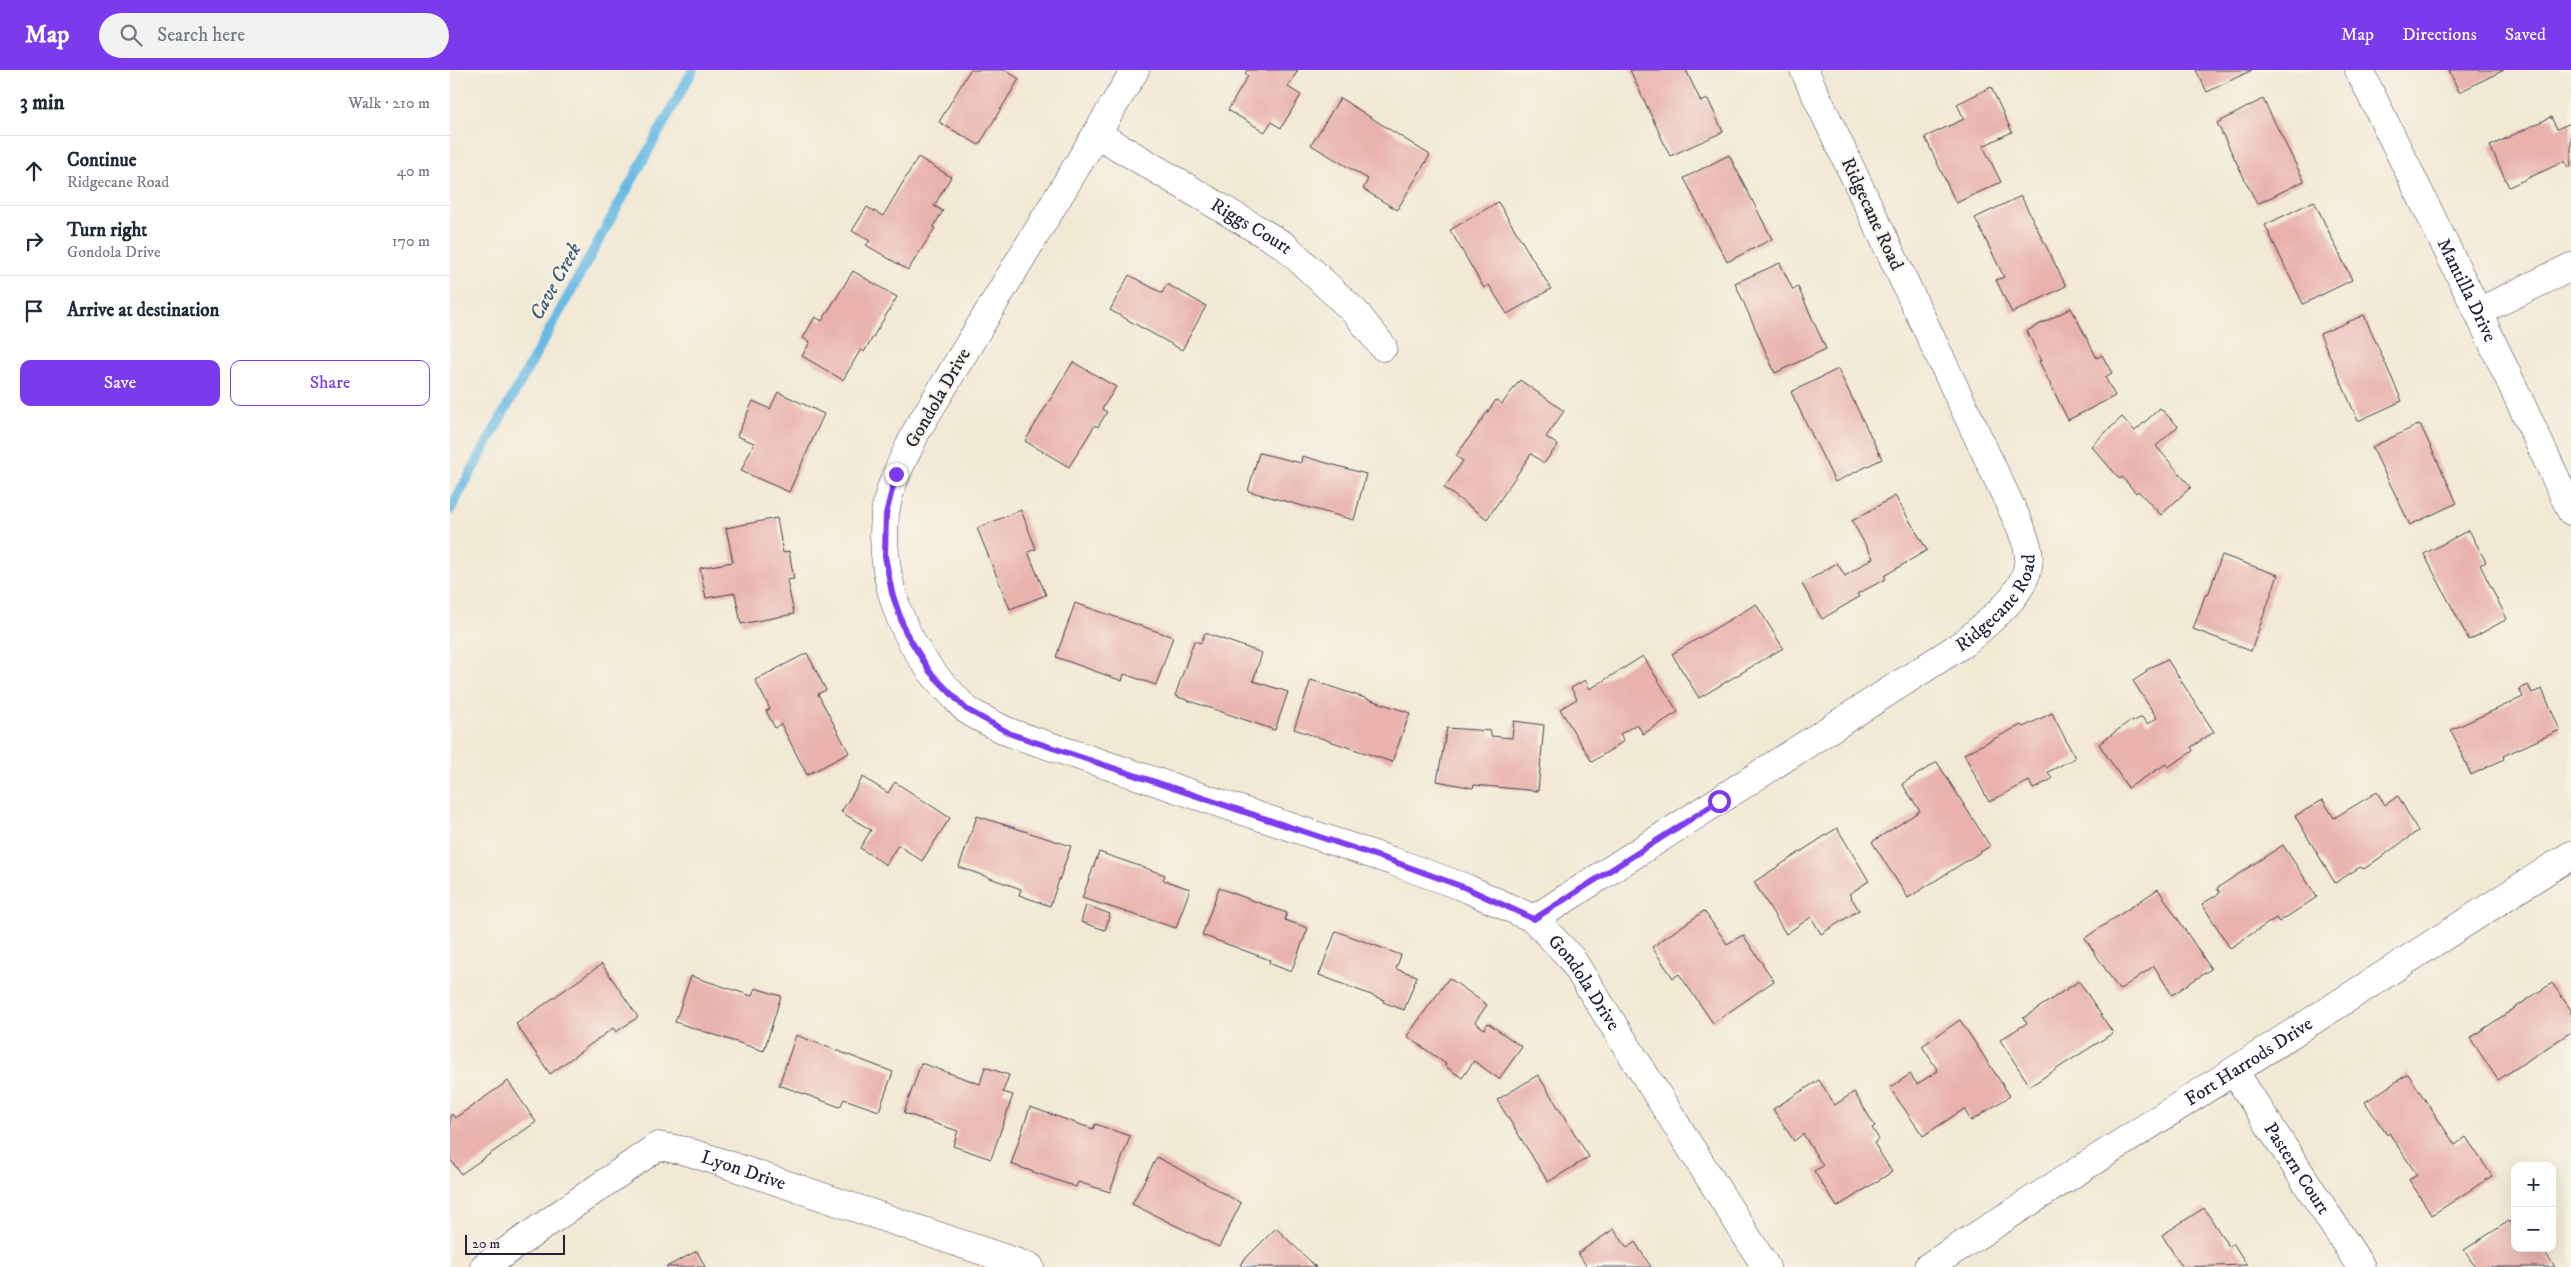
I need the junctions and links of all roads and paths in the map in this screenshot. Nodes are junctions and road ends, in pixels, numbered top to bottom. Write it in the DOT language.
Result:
graph roads {
  1 [pos="1135,70"];
  2 [pos="2359,70"];
  3 [pos="1814,74"];
  4 [pos="1097,134"];
  5 [pos="2571,267"];
  6 [pos="2478,312"];
  7 [pos="1383,347"];
  8 [pos="2571,511"];
  9 [pos="2571,855"];
  10 [pos="1534,919"];
  11 [pos="2234,1071"];
  12 [pos="484,1267"];
  13 [pos="1030,1267"];
  14 [pos="1766,1267"];
  15 [pos="1928,1267"];
  16 [pos="2360,1267"];
  1 -- 4 [label="street, Gondola Drive"];
  2 -- 6 [label="street, Mantilla Drive"];
  3 -- 10 [label="street, Ridgecane Road"];
  4 -- 7 [label="street, Riggs Court"];
  4 -- 10 [label="street, Gondola Drive"];
  5 -- 6 [label="street"];
  6 -- 8 [label="street, Mantilla Drive"];
  9 -- 11 [label="street, Fort Harrods Drive"];
  10 -- 14 [label="street, Gondola Drive"];
  11 -- 15 [label="street, Fort Harrods Drive"];
  11 -- 16 [label="street, Pastern Court"];
  12 -- 13 [label="street, Lyon Drive"];
}
